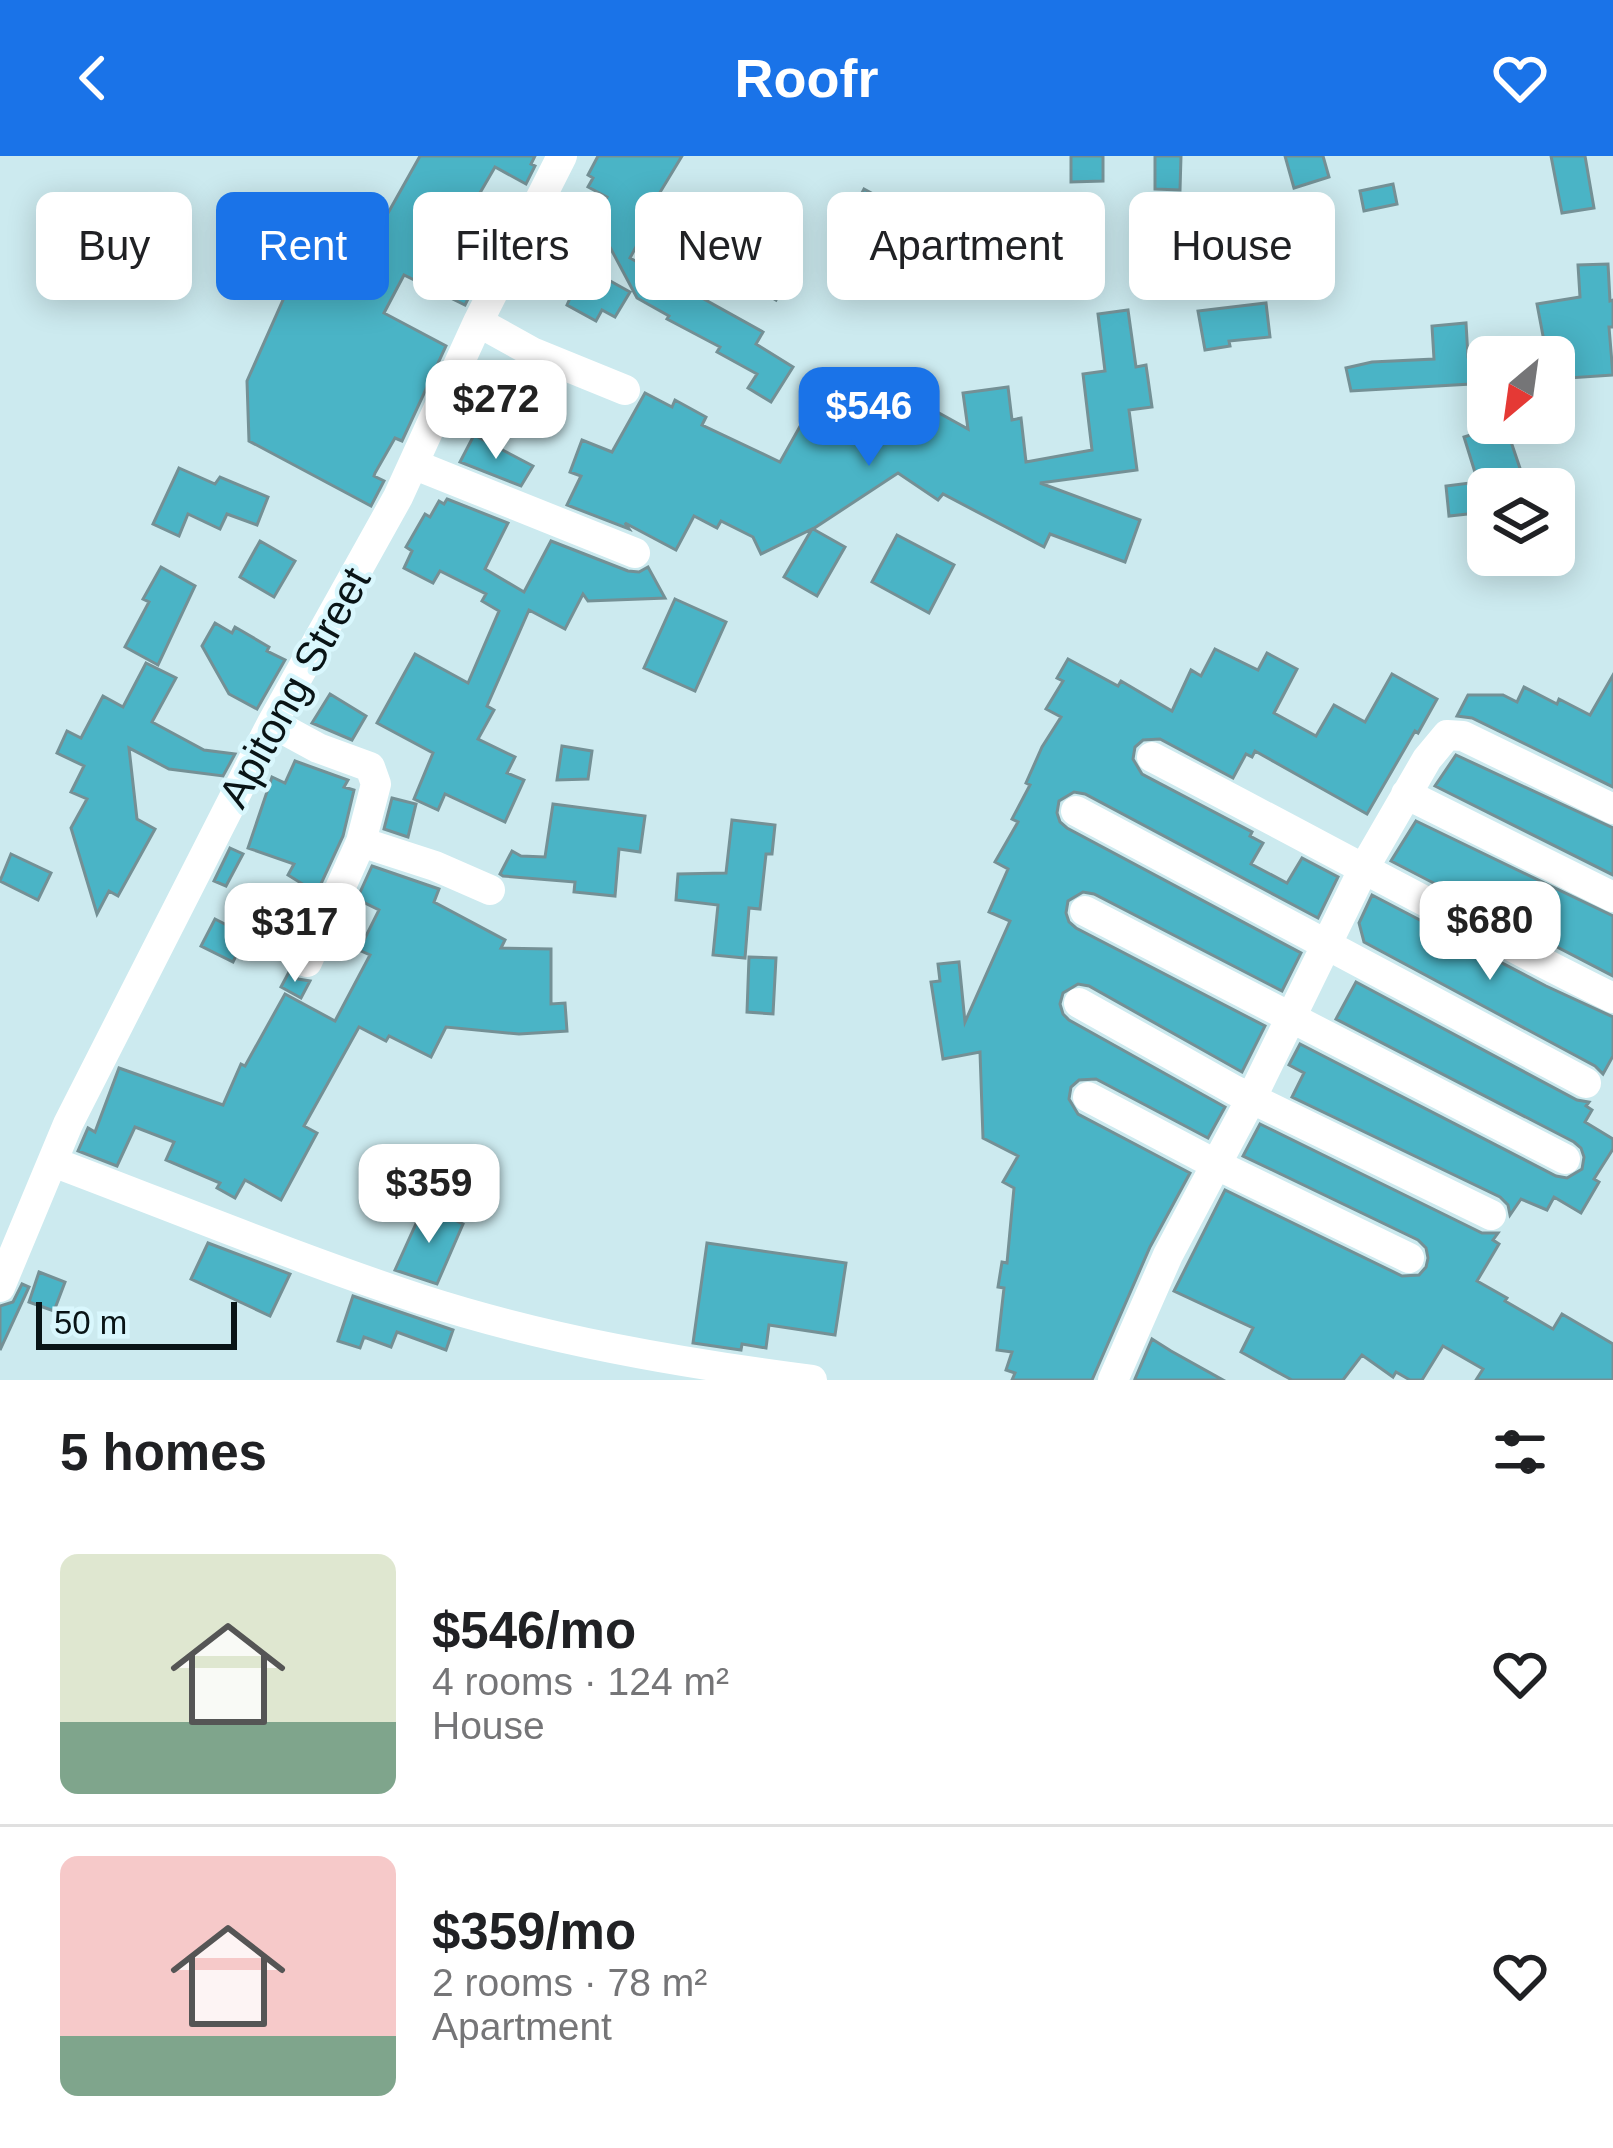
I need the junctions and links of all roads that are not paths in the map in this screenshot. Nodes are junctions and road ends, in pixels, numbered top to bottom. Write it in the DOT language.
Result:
graph roads {
  1 [pos="562,156"];
  2 [pos="478,322"];
  3 [pos="625,390"];
  4 [pos="413,464"];
  5 [pos="635,553"];
  6 [pos="272,723"];
  7 [pos="1152,757"];
  8 [pos="1406,794"];
  9 [pos="1613,809"];
  10 [pos="1076,811"];
  11 [pos="361,842"];
  12 [pos="1364,868"];
  13 [pos="490,890"];
  14 [pos="1613,897"];
  15 [pos="1085,911"];
  16 [pos="1328,944"];
  17 [pos="307,962"];
  18 [pos="1613,998"];
  19 [pos="1079,1003"];
  20 [pos="1291,1018"];
  21 [pos="1586,1083"];
  22 [pos="1088,1097"];
  23 [pos="1251,1099"];
  24 [pos="1564,1159"];
  25 [pos="52,1162"];
  26 [pos="1215,1164"];
  27 [pos="1491,1215"];
  28 [pos="1409,1258"];
  29 [pos="0,1286"];
  30 [pos="812,1380"];
  31 [pos="1113,1380"];
  1 -- 2 [label="street, Apitong Street"];
  2 -- 3 [label="street"];
  2 -- 4 [label="street, Apitong Street"];
  4 -- 5 [label="street"];
  4 -- 6 [label="street, Apitong Street"];
  6 -- 11 [label="street"];
  6 -- 25 [label="street, Apitong Street"];
  7 -- 12 [label="street"];
  8 -- 9 [label="street"];
  8 -- 12 [label="street"];
  8 -- 14 [label="street"];
  10 -- 16 [label="street"];
  11 -- 13 [label="street"];
  11 -- 17 [label="street"];
  12 -- 16 [label="street"];
  12 -- 18 [label="street"];
  15 -- 20 [label="street"];
  16 -- 20 [label="street"];
  16 -- 21 [label="street"];
  19 -- 23 [label="street"];
  20 -- 23 [label="street"];
  20 -- 24 [label="street"];
  22 -- 26 [label="street"];
  23 -- 26 [label="street"];
  23 -- 27 [label="street"];
  25 -- 29 [label="street, Apitong Street"];
  25 -- 30 [label="street"];
  26 -- 28 [label="street"];
  26 -- 31 [label="street"];
}
